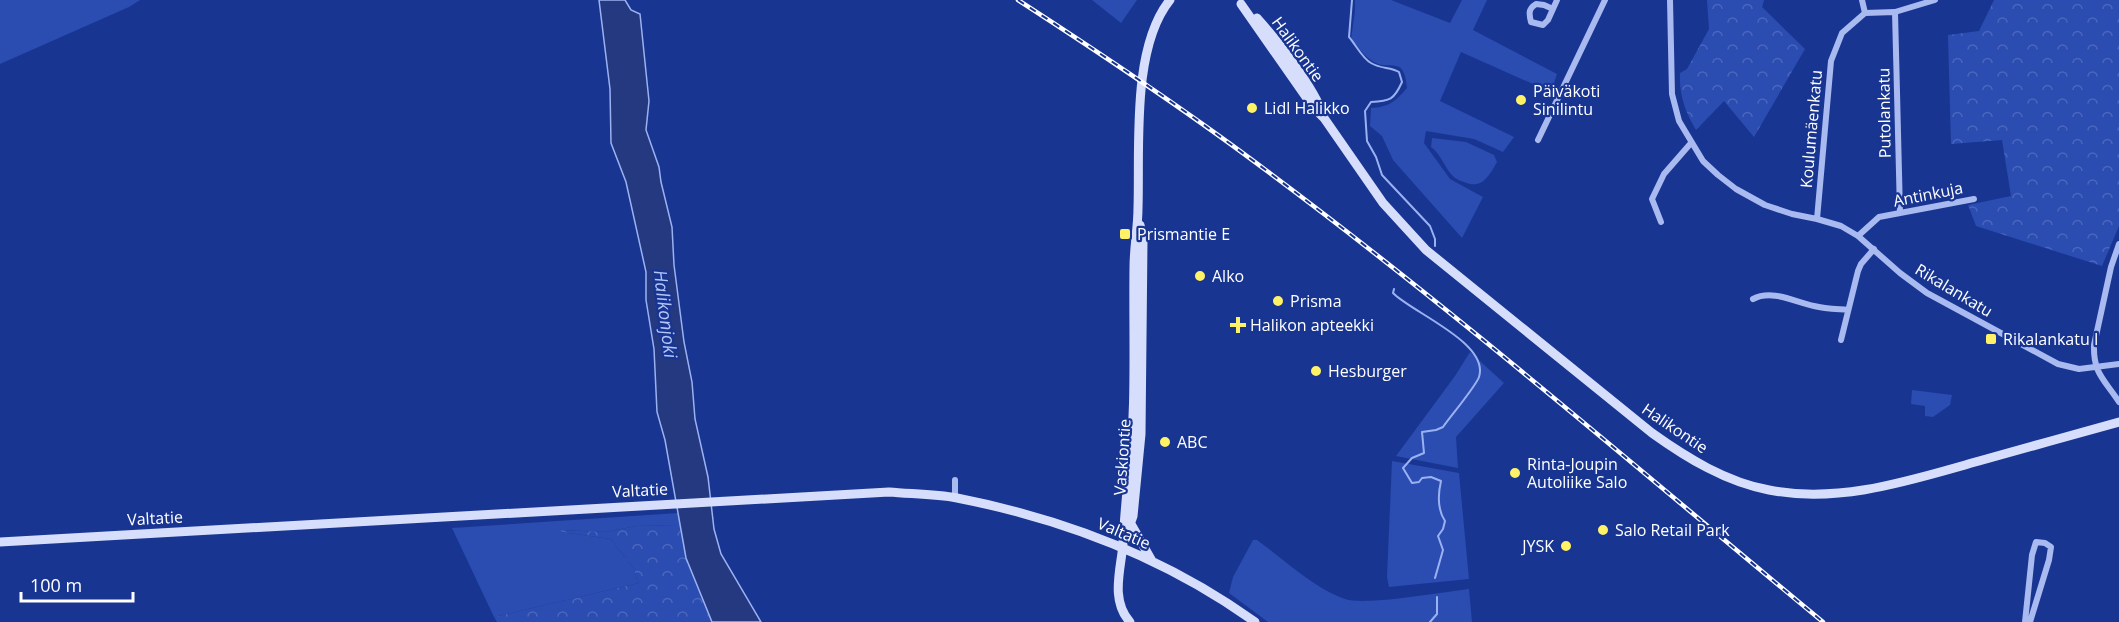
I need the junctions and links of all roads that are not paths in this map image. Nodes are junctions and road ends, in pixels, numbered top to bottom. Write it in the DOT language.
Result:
graph roads {
  1 [pos="1170,0"];
  2 [pos="1557,0"];
  3 [pos="1605,0"];
  4 [pos="1670,0"];
  5 [pos="1862,0"];
  6 [pos="1935,0"];
  7 [pos="1240,2"];
  8 [pos="1553,9"];
  9 [pos="1895,12"];
  10 [pos="1865,13"];
  11 [pos="1538,140"];
  12 [pos="1691,143"];
  13 [pos="1974,199"];
  14 [pos="1900,213"];
  15 [pos="1138,214"];
  16 [pos="1817,219"];
  17 [pos="1661,222"];
  18 [pos="1858,236"];
  19 [pos="2119,244"];
  20 [pos="1874,249"];
  21 [pos="2111,267"];
  22 [pos="2118,269"];
  23 [pos="1753,299"];
  24 [pos="1848,310"];
  25 [pos="1841,340"];
  26 [pos="2119,364"];
  27 [pos="2095,367"];
  28 [pos="2119,402"];
  29 [pos="2119,422"];
  30 [pos="955,480"];
  31 [pos="955,498"];
  32 [pos="1131,524"];
  33 [pos="0,542"];
  34 [pos="1122,547"];
  35 [pos="1152,561"];
  36 [pos="1130,622"];
  37 [pos="1255,622"];
  38 [pos="2028,622"];
  1 -- 15 [label="main road, Vaskiontie"];
  2 -- 8 [label="street"];
  3 -- 11 [label="street"];
  4 -- 12 [label="street, Rikalankatu"];
  5 -- 10 [label="street"];
  6 -- 9 [label="street"];
  7 -- 29 [label="main road, Halikontie"];
  9 -- 10 [label="street"];
  9 -- 14 [label="street, Putolankatu"];
  10 -- 16 [label="street, Koulumäenkatu"];
  12 -- 16 [label="street, Rikalankatu"];
  12 -- 17 [label="street"];
  13 -- 14 [label="street, Antinkuja"];
  14 -- 18 [label="street, Antinkuja"];
  15 -- 32 [label="main road, Vaskiontie"];
  15 -- 34 [label="main road, Vaskiontie"];
  16 -- 18 [label="street, Rikalankatu"];
  18 -- 20 [label="street, Rikalankatu"];
  19 -- 21 [label="street"];
  20 -- 24 [label="street"];
  20 -- 27 [label="street, Rikalankatu"];
  21 -- 22 [label="street"];
  21 -- 27 [label="street"];
  23 -- 24 [label="street"];
  24 -- 25 [label="street"];
  26 -- 27 [label="street, Rikalankatu"];
  27 -- 28 [label="street"];
  30 -- 31 [label="street"];
  31 -- 33 [label="main road, Valtatie"];
  31 -- 34 [label="main road, Valtatie"];
  32 -- 34 [label="main road, Vaskiontie"];
  32 -- 35 [label="main road"];
  34 -- 35 [label="main road, Valtatie"];
  34 -- 36 [label="main road"];
  35 -- 37 [label="main road, Valtatie"];
  38 -- 38 [label="street"];
}
